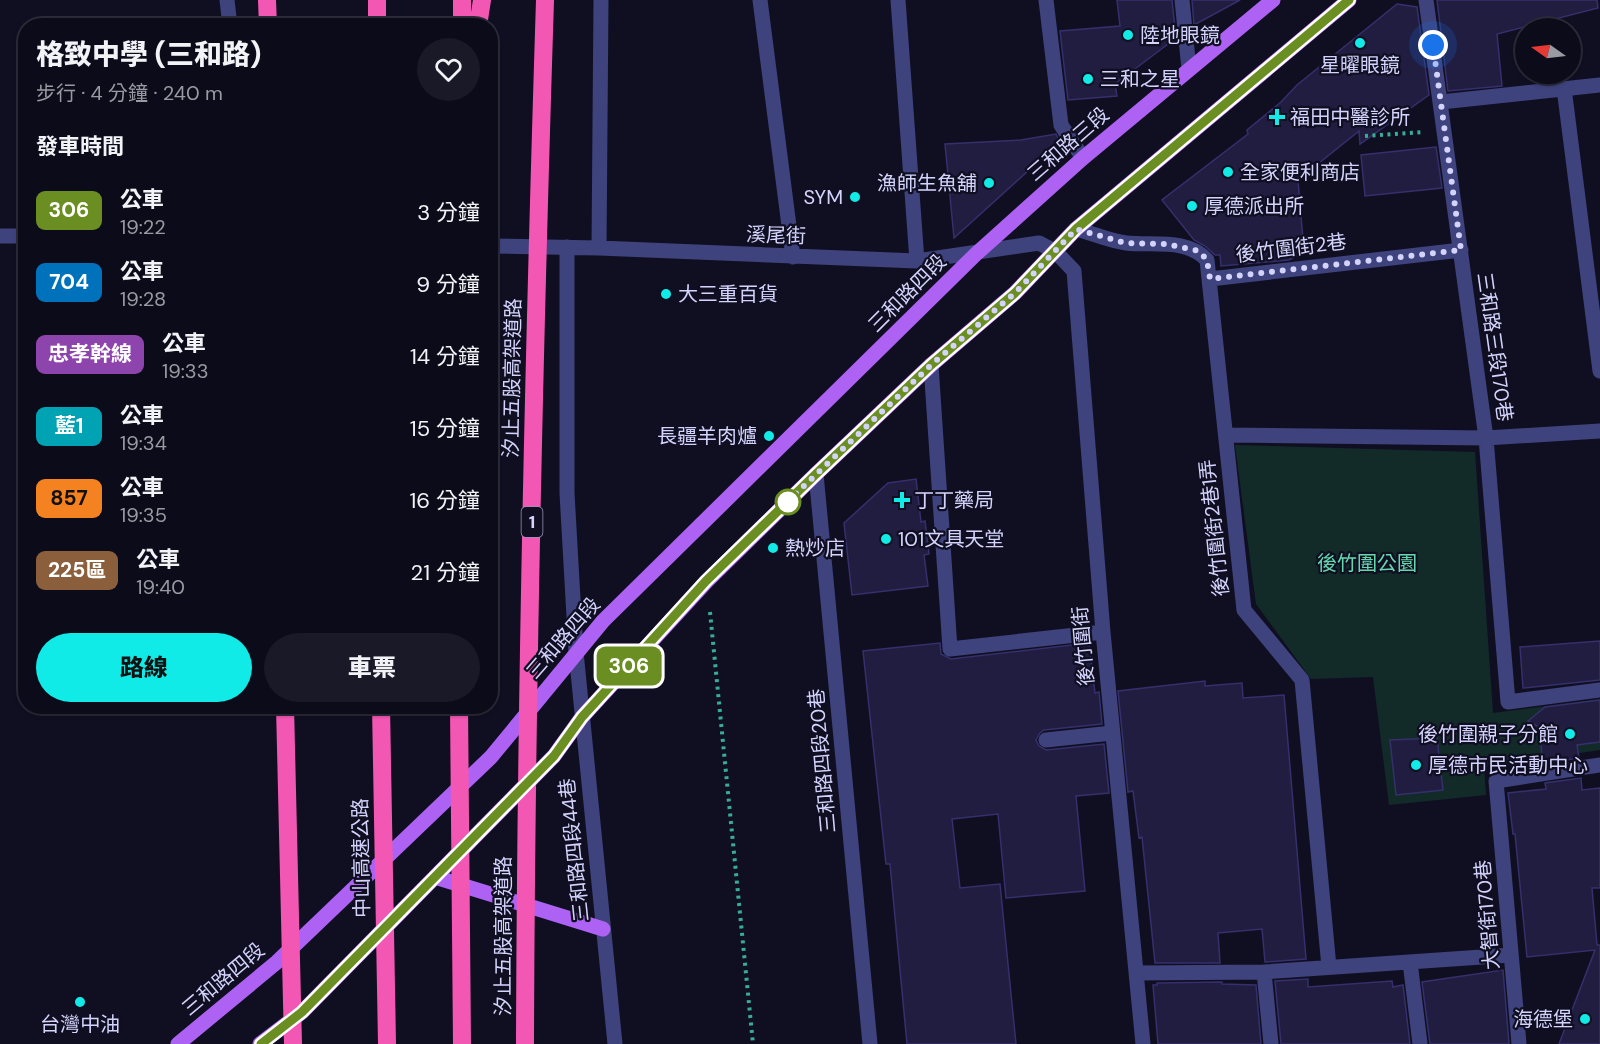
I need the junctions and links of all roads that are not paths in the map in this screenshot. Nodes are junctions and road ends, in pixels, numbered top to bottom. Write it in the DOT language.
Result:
graph roads {
  1 [pos="228,0"];
  2 [pos="267,0"];
  3 [pos="377,0"];
  4 [pos="462,0"];
  5 [pos="483,0"];
  6 [pos="545,0"];
  7 [pos="601,0"];
  8 [pos="760,0"];
  9 [pos="898,0"];
  10 [pos="1046,0"];
  11 [pos="1182,0"];
  12 [pos="1273,0"];
  13 [pos="1350,0"];
  14 [pos="1426,0"];
  15 [pos="229,18"];
  16 [pos="268,18"];
  17 [pos="377,18"];
  18 [pos="462,18"];
  19 [pos="480,18"];
  20 [pos="1189,69"];
  21 [pos="1600,84"];
  22 [pos="1564,88"];
  23 [pos="1441,102"];
  24 [pos="1083,158"];
  25 [pos="1076,229"];
  26 [pos="0,236"];
  27 [pos="18,236"];
  28 [pos="498,246"];
  29 [pos="567,248"];
  30 [pos="599,248"];
  31 [pos="1461,250"];
  32 [pos="1056,252"];
  33 [pos="976,254"];
  34 [pos="793,256"];
  35 [pos="917,261"];
  36 [pos="1210,279"];
  37 [pos="931,365"];
  38 [pos="1600,371"];
  39 [pos="1600,431"];
  40 [pos="1226,435"];
  41 [pos="1486,438"];
  42 [pos="816,474"];
  43 [pos="1102,632"];
  44 [pos="576,652"];
  45 [pos="1600,690"];
  46 [pos="285,714"];
  47 [pos="381,714"];
  48 [pos="459,714"];
  49 [pos="582,717"];
  50 [pos="1112,733"];
  51 [pos="1046,740"];
  52 [pos="1600,765"];
  53 [pos="435,877"];
  54 [pos="603,929"];
  55 [pos="1511,955"];
  56 [pos="1410,962"];
  57 [pos="1329,967"];
  58 [pos="1264,972"];
  59 [pos="1136,973"];
  60 [pos="387,1039"];
  61 [pos="266,1042"];
  62 [pos="178,1044"];
  63 [pos="293,1044"];
  64 [pos="462,1044"];
  65 [pos="525,1044"];
  66 [pos="615,1044"];
  67 [pos="870,1044"];
  68 [pos="1143,1044"];
  69 [pos="1271,1044"];
  70 [pos="1420,1044"];
  71 [pos="1519,1044"];
  1 -- 15 [label="street"];
  2 -- 16 [label="highway"];
  3 -- 17 [label="highway"];
  4 -- 18 [label="highway"];
  5 -- 19 [label="highway"];
  6 -- 65 [label="highway, 汐止五股高架道路 / 1"];
  7 -- 30 [label="street"];
  8 -- 34 [label="street"];
  9 -- 35 [label="street"];
  10 -- 24 [label="street"];
  11 -- 20 [label="street"];
  12 -- 20 [label="main road, 三和路三段"];
  13 -- 25 [label="main road"];
  14 -- 23 [label="street, 三和路三段170巷"];
  20 -- 24 [label="main road, 三和路三段"];
  21 -- 22 [label="street"];
  22 -- 23 [label="street"];
  22 -- 38 [label="street"];
  23 -- 31 [label="street, 三和路三段170巷"];
  24 -- 33 [label="main road, 三和路三段"];
  25 -- 32 [label="main road"];
  25 -- 36 [label="street, 後竹圍街2巷"];
  26 -- 27 [label="street"];
  28 -- 29 [label="street, 溪尾街"];
  29 -- 30 [label="street, 溪尾街"];
  29 -- 44 [label="street, 三和路四段44巷"];
  30 -- 34 [label="street, 溪尾街"];
  31 -- 36 [label="street, 後竹圍街2巷"];
  31 -- 41 [label="street, 三和路三段170巷"];
  32 -- 33 [label="street, 溪尾街"];
  32 -- 37 [label="main road"];
  32 -- 43 [label="street, 後竹圍街"];
  33 -- 35 [label="street, 溪尾街"];
  33 -- 44 [label="main road, 三和路四段"];
  34 -- 35 [label="street, 溪尾街"];
  36 -- 40 [label="street, 後竹圍街2巷1弄"];
  37 -- 42 [label="main road"];
  37 -- 43 [label="street"];
  39 -- 41 [label="street"];
  40 -- 41 [label="street"];
  40 -- 57 [label="street, 後竹圍街2巷1弄"];
  41 -- 45 [label="street, 三和路三段170巷"];
  42 -- 49 [label="main road"];
  42 -- 67 [label="street, 三和路四段20巷"];
  43 -- 50 [label="street, 後竹圍街"];
  44 -- 49 [label="street, 三和路四段44巷"];
  44 -- 62 [label="main road, 三和路四段"];
  46 -- 63 [label="highway"];
  47 -- 60 [label="highway, 中山高速公路"];
  48 -- 64 [label="highway"];
  49 -- 53 [label="main road"];
  49 -- 54 [label="street, 三和路四段44巷"];
  50 -- 51 [label="street"];
  50 -- 59 [label="street, 後竹圍街"];
  52 -- 55 [label="street, 大智街170巷"];
  53 -- 54 [label="main road"];
  53 -- 61 [label="main road"];
  54 -- 66 [label="street, 三和路四段44巷"];
  55 -- 56 [label="street"];
  55 -- 71 [label="street, 大智街170巷"];
  56 -- 57 [label="street"];
  56 -- 70 [label="street"];
  57 -- 58 [label="street"];
  58 -- 59 [label="street"];
  58 -- 69 [label="street"];
  59 -- 68 [label="street, 後竹圍街"];
}
